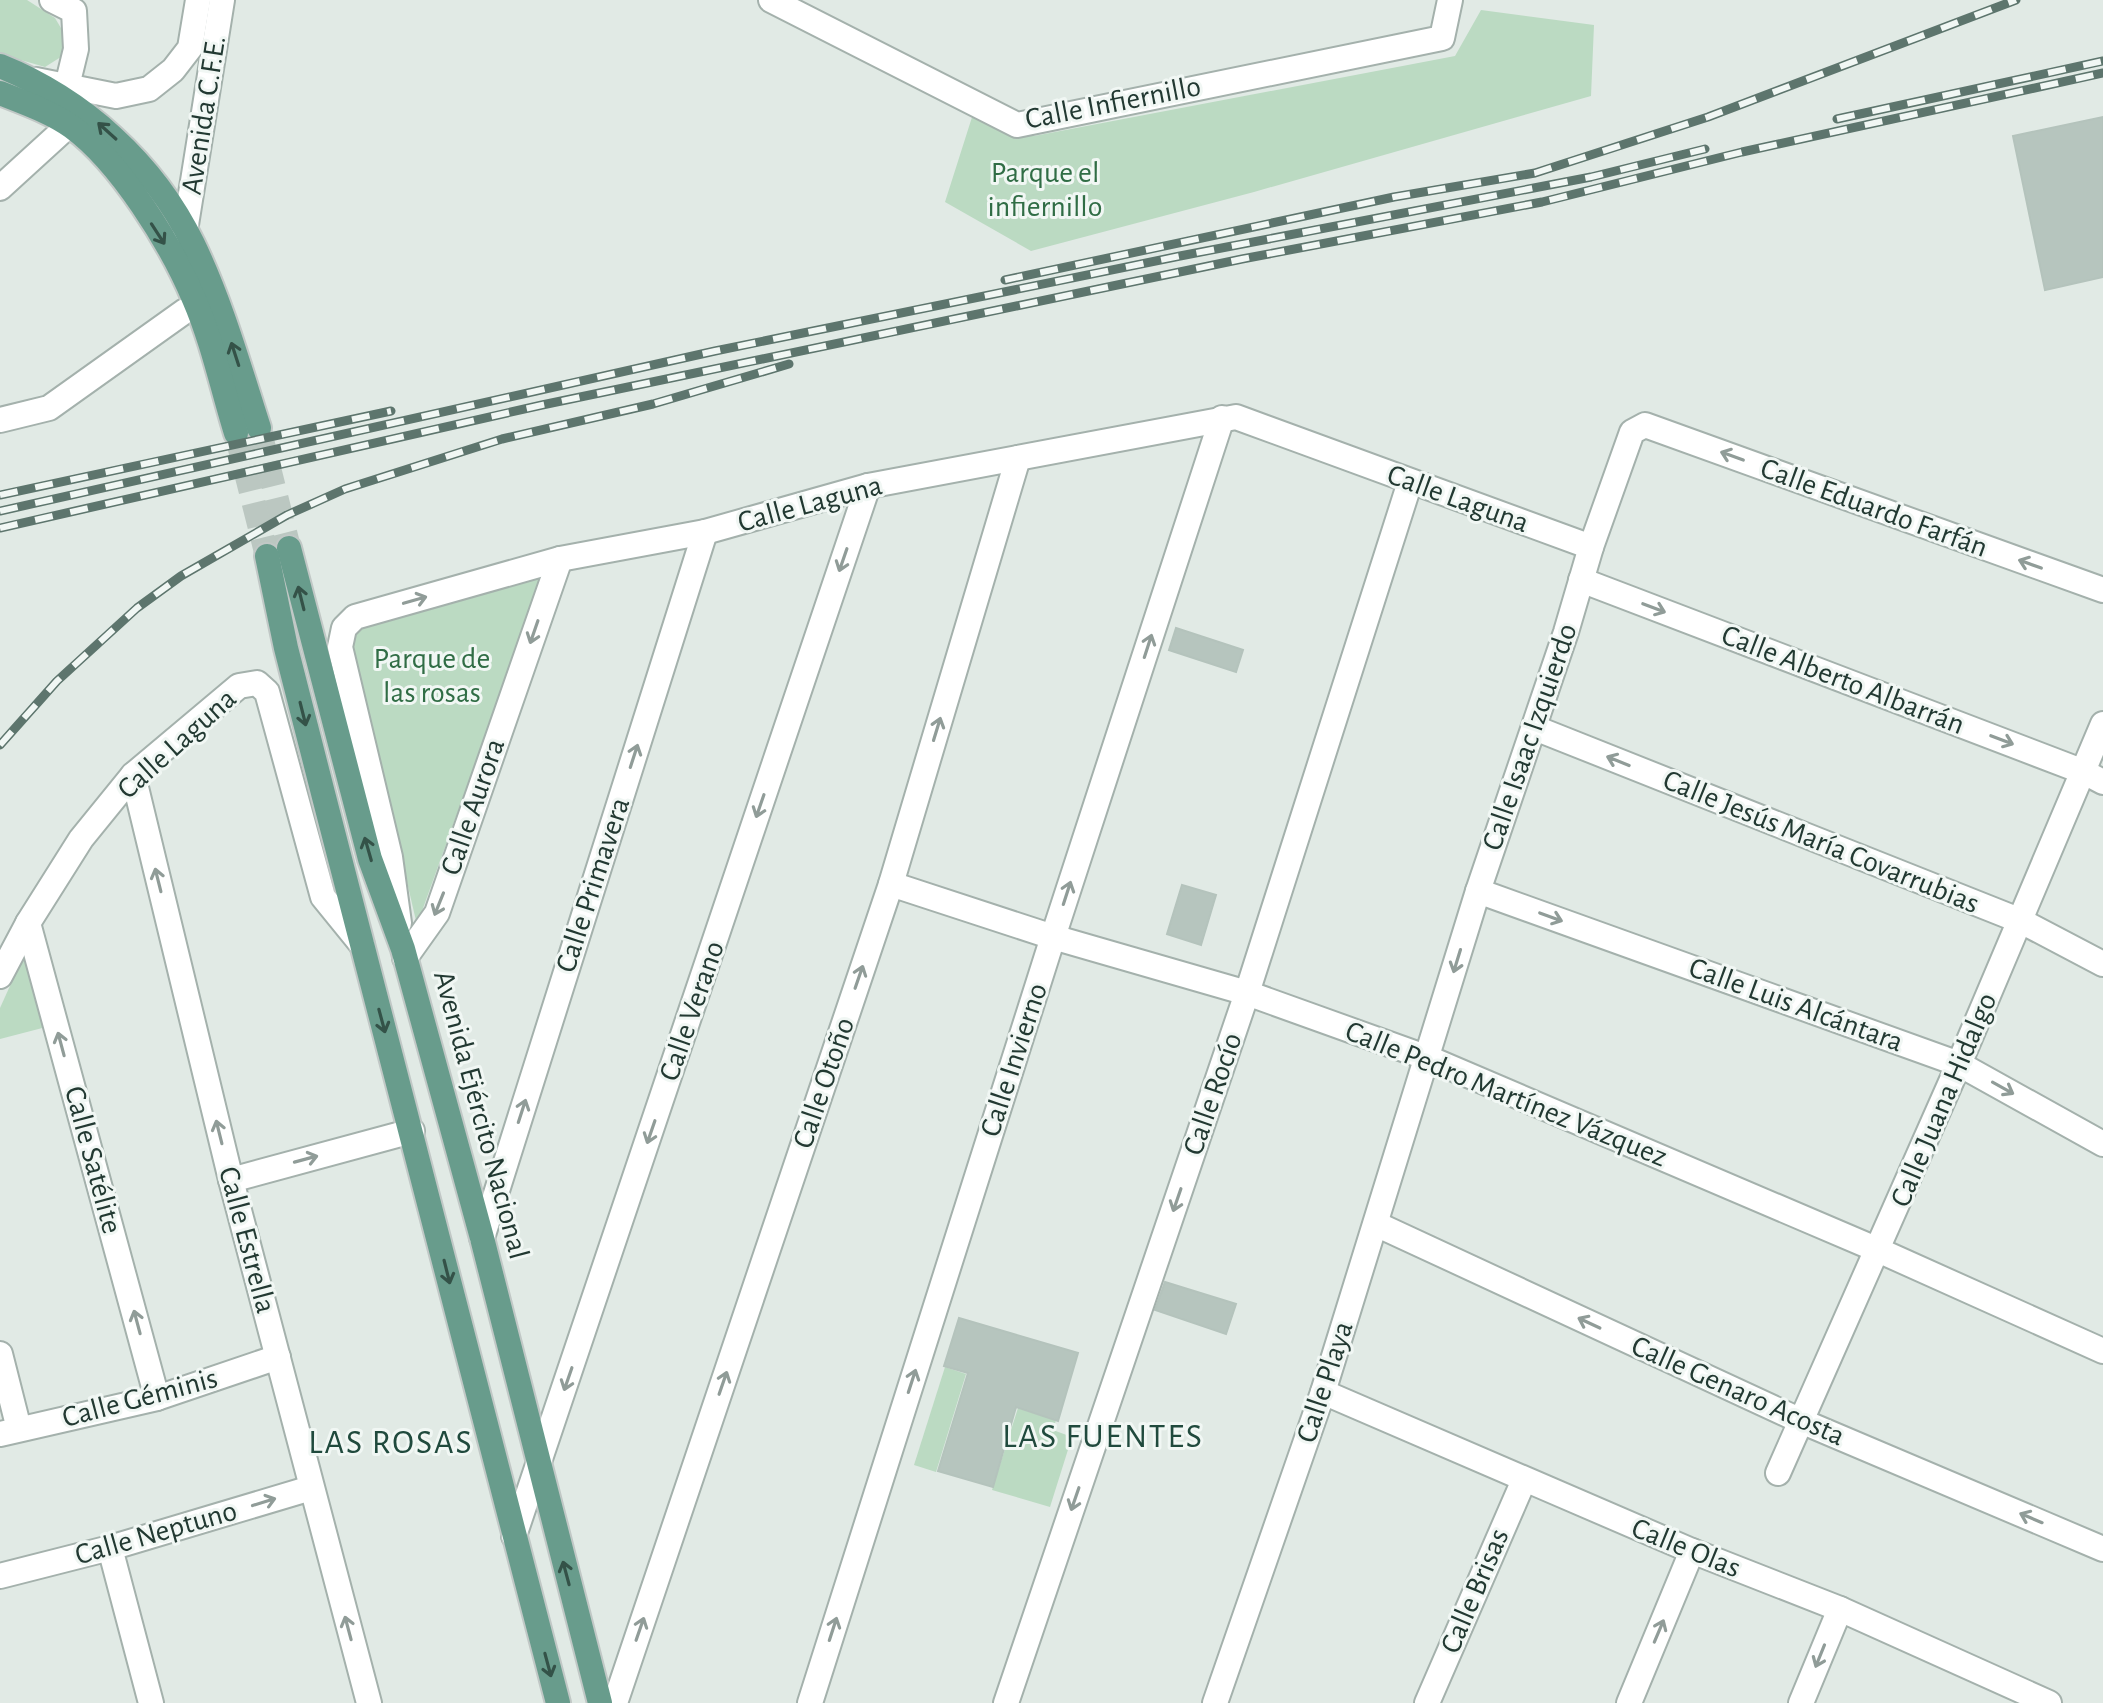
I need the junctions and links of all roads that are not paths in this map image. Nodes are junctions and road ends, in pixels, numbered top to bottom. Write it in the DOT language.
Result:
graph roads {
  1 [pos="52,0"];
  2 [pos="198,0"];
  3 [pos="222,0"];
  4 [pos="771,0"];
  5 [pos="1450,0"];
  6 [pos="0,66"];
  7 [pos="36,80"];
  8 [pos="67,86"];
  9 [pos="0,93"];
  10 [pos="69,125"];
  11 [pos="0,188"];
  12 [pos="185,231"];
  13 [pos="185,311"];
  14 [pos="1222,418"];
  15 [pos="0,420"];
  16 [pos="1645,425"];
  17 [pos="1018,458"];
  18 [pos="1410,482"];
  19 [pos="868,486"];
  20 [pos="705,532"];
  21 [pos="1591,547"];
  22 [pos="560,559"];
  23 [pos="1581,580"];
  24 [pos="2103,590"];
  25 [pos="2103,724"];
  26 [pos="1535,728"];
  27 [pos="133,775"];
  28 [pos="2093,777"];
  29 [pos="891,884"];
  30 [pos="1478,891"];
  31 [pos="2021,921"];
  32 [pos="28,923"];
  33 [pos="1053,937"];
  34 [pos="362,945"];
  35 [pos="404,954"];
  36 [pos="2103,964"];
  37 [pos="0,976"];
  38 [pos="1247,993"];
  39 [pos="1428,1058"];
  40 [pos="1959,1064"];
  41 [pos="412,1131"];
  42 [pos="2103,1144"];
  43 [pos="231,1180"];
  44 [pos="1376,1224"];
  45 [pos="482,1238"];
  46 [pos="1878,1250"];
  47 [pos="2103,1351"];
  48 [pos="0,1354"];
  49 [pos="278,1357"];
  50 [pos="1323,1392"];
  51 [pos="157,1398"];
  52 [pos="1801,1421"];
  53 [pos="10,1431"];
  54 [pos="538,1467"];
  55 [pos="1778,1473"];
  56 [pos="1524,1480"];
  57 [pos="311,1488"];
  58 [pos="514,1536"];
  59 [pos="110,1548"];
  60 [pos="2103,1549"];
  61 [pos="1692,1551"];
  62 [pos="0,1576"];
  63 [pos="1840,1609"];
  64 [pos="2022,1698"];
  65 [pos="151,1703"];
  66 [pos="369,1703"];
  67 [pos="558,1703"];
  68 [pos="600,1703"];
  69 [pos="615,1703"];
  70 [pos="810,1703"];
  71 [pos="1006,1703"];
  72 [pos="1215,1703"];
  73 [pos="1427,1703"];
  74 [pos="1629,1703"];
  75 [pos="1801,1703"];
  76 [pos="2049,1703"];
  1 -- 8 [label="street"];
  2 -- 8 [label="street, Avenida C.F.E."];
  3 -- 12 [label="street, Avenida C.F.E."];
  4 -- 5 [label="street, Calle Infiernillo"];
  6 -- 7 [label="main road"];
  7 -- 8 [label="street, Avenida C.F.E."];
  12 -- 7 [label="main road, one-way"];
  9 -- 10 [label="main road"];
  10 -- 11 [label="street"];
  10 -- 12 [label="main road, one-way"];
  13 -- 15 [label="street"];
  14 -- 17 [label="street, Calle Laguna"];
  14 -- 18 [label="street, Calle Laguna"];
  33 -- 14 [label="street, Calle Invierno, one-way"];
  16 -- 21 [label="street, Calle Isaac Izquierdo"];
  24 -- 16 [label="street, Calle Eduardo Farfán, one-way"];
  17 -- 19 [label="street, Calle Laguna"];
  29 -- 17 [label="street, Calle Otoño, one-way"];
  18 -- 21 [label="street, Calle Laguna"];
  18 -- 38 [label="street, Calle Rocío"];
  19 -- 20 [label="street, Calle Laguna"];
  19 -- 54 [label="street, Calle Verano, one-way"];
  20 -- 22 [label="street, Calle Laguna"];
  45 -- 20 [label="street, Calle Primavera, one-way"];
  21 -- 23 [label="street, Calle Isaac Izquierdo"];
  22 -- 35 [label="street, Calle Aurora, one-way"];
  35 -- 22 [label="street, Calle Laguna, one-way"];
  23 -- 26 [label="street, Calle Isaac Izquierdo"];
  23 -- 28 [label="street, Calle Alberto Albarrán, one-way"];
  25 -- 28 [label="street, Calle Juana Hidalgo"];
  26 -- 30 [label="street, Calle Isaac Izquierdo"];
  31 -- 26 [label="street, Calle Jesús María Covarrubias, one-way"];
  27 -- 32 [label="street, Calle Laguna"];
  27 -- 34 [label="street, Calle Laguna"];
  43 -- 27 [label="street, Calle Estrella, one-way"];
  28 -- 31 [label="street, Calle Juana Hidalgo"];
  29 -- 33 [label="street, Calle Pedro Martínez Vázquez"];
  69 -- 29 [label="street, Calle Otoño, one-way"];
  30 -- 39 [label="street, Calle Isaac Izquierdo, one-way"];
  30 -- 40 [label="street, Calle Luis Alcántara, one-way"];
  31 -- 36 [label="street, Calle Jesús María Covarrubias"];
  31 -- 40 [label="street, Calle Juana Hidalgo"];
  32 -- 37 [label="street, Calle Laguna"];
  51 -- 32 [label="street, Calle Satélite, one-way"];
  33 -- 38 [label="street, Calle Pedro Martínez Vázquez"];
  70 -- 33 [label="street, Calle Invierno, one-way"];
  35 -- 34 [label="main road, Avenida Ejército Nacional, one-way"];
  34 -- 41 [label="main road, Avenida Ejército Nacional, one-way"];
  35 -- 45 [label="main road, Avenida Ejército Nacional"];
  38 -- 39 [label="street, Calle Pedro Martínez Vázquez"];
  38 -- 71 [label="street, Calle Rocío, one-way"];
  39 -- 44 [label="street, Calle Playa"];
  39 -- 46 [label="street, Calle Pedro Martínez Vázquez"];
  40 -- 42 [label="street, Calle Luis Alcántara, one-way"];
  40 -- 46 [label="street, Calle Juana Hidalgo"];
  43 -- 41 [label="street, one-way"];
  41 -- 58 [label="main road, Avenida Ejército Nacional, one-way"];
  43 -- 49 [label="street, Calle Estrella"];
  44 -- 50 [label="street, Calle Playa"];
  52 -- 44 [label="street, Calle Genaro Acosta, one-way"];
  45 -- 54 [label="main road, Avenida Ejército Nacional"];
  46 -- 47 [label="street, Calle Pedro Martínez Vázquez"];
  46 -- 52 [label="street, Calle Juana Hidalgo"];
  48 -- 53 [label="street"];
  49 -- 51 [label="street, Calle Géminis"];
  49 -- 57 [label="street, Calle Estrella"];
  50 -- 56 [label="street, Calle Olas"];
  50 -- 72 [label="street, Calle Playa"];
  51 -- 53 [label="street, Calle Géminis"];
  52 -- 55 [label="street, Calle Juana Hidalgo"];
  60 -- 52 [label="street, Calle Genaro Acosta, one-way"];
  54 -- 58 [label="street, Calle Verano"];
  68 -- 54 [label="main road, Avenida Ejército Nacional, one-way"];
  56 -- 61 [label="street, Calle Olas"];
  56 -- 73 [label="street, Calle Brisas"];
  59 -- 57 [label="street, Calle Neptuno, one-way"];
  66 -- 57 [label="street, Calle Estrella, one-way"];
  58 -- 67 [label="main road, Avenida Ejército Nacional, one-way"];
  59 -- 62 [label="street, Calle Neptuno"];
  59 -- 65 [label="street"];
  61 -- 63 [label="street, Calle Olas"];
  74 -- 61 [label="street, one-way"];
  63 -- 64 [label="street, Calle Olas"];
  63 -- 75 [label="street, one-way"];
  64 -- 76 [label="street, Calle Olas"];
}
